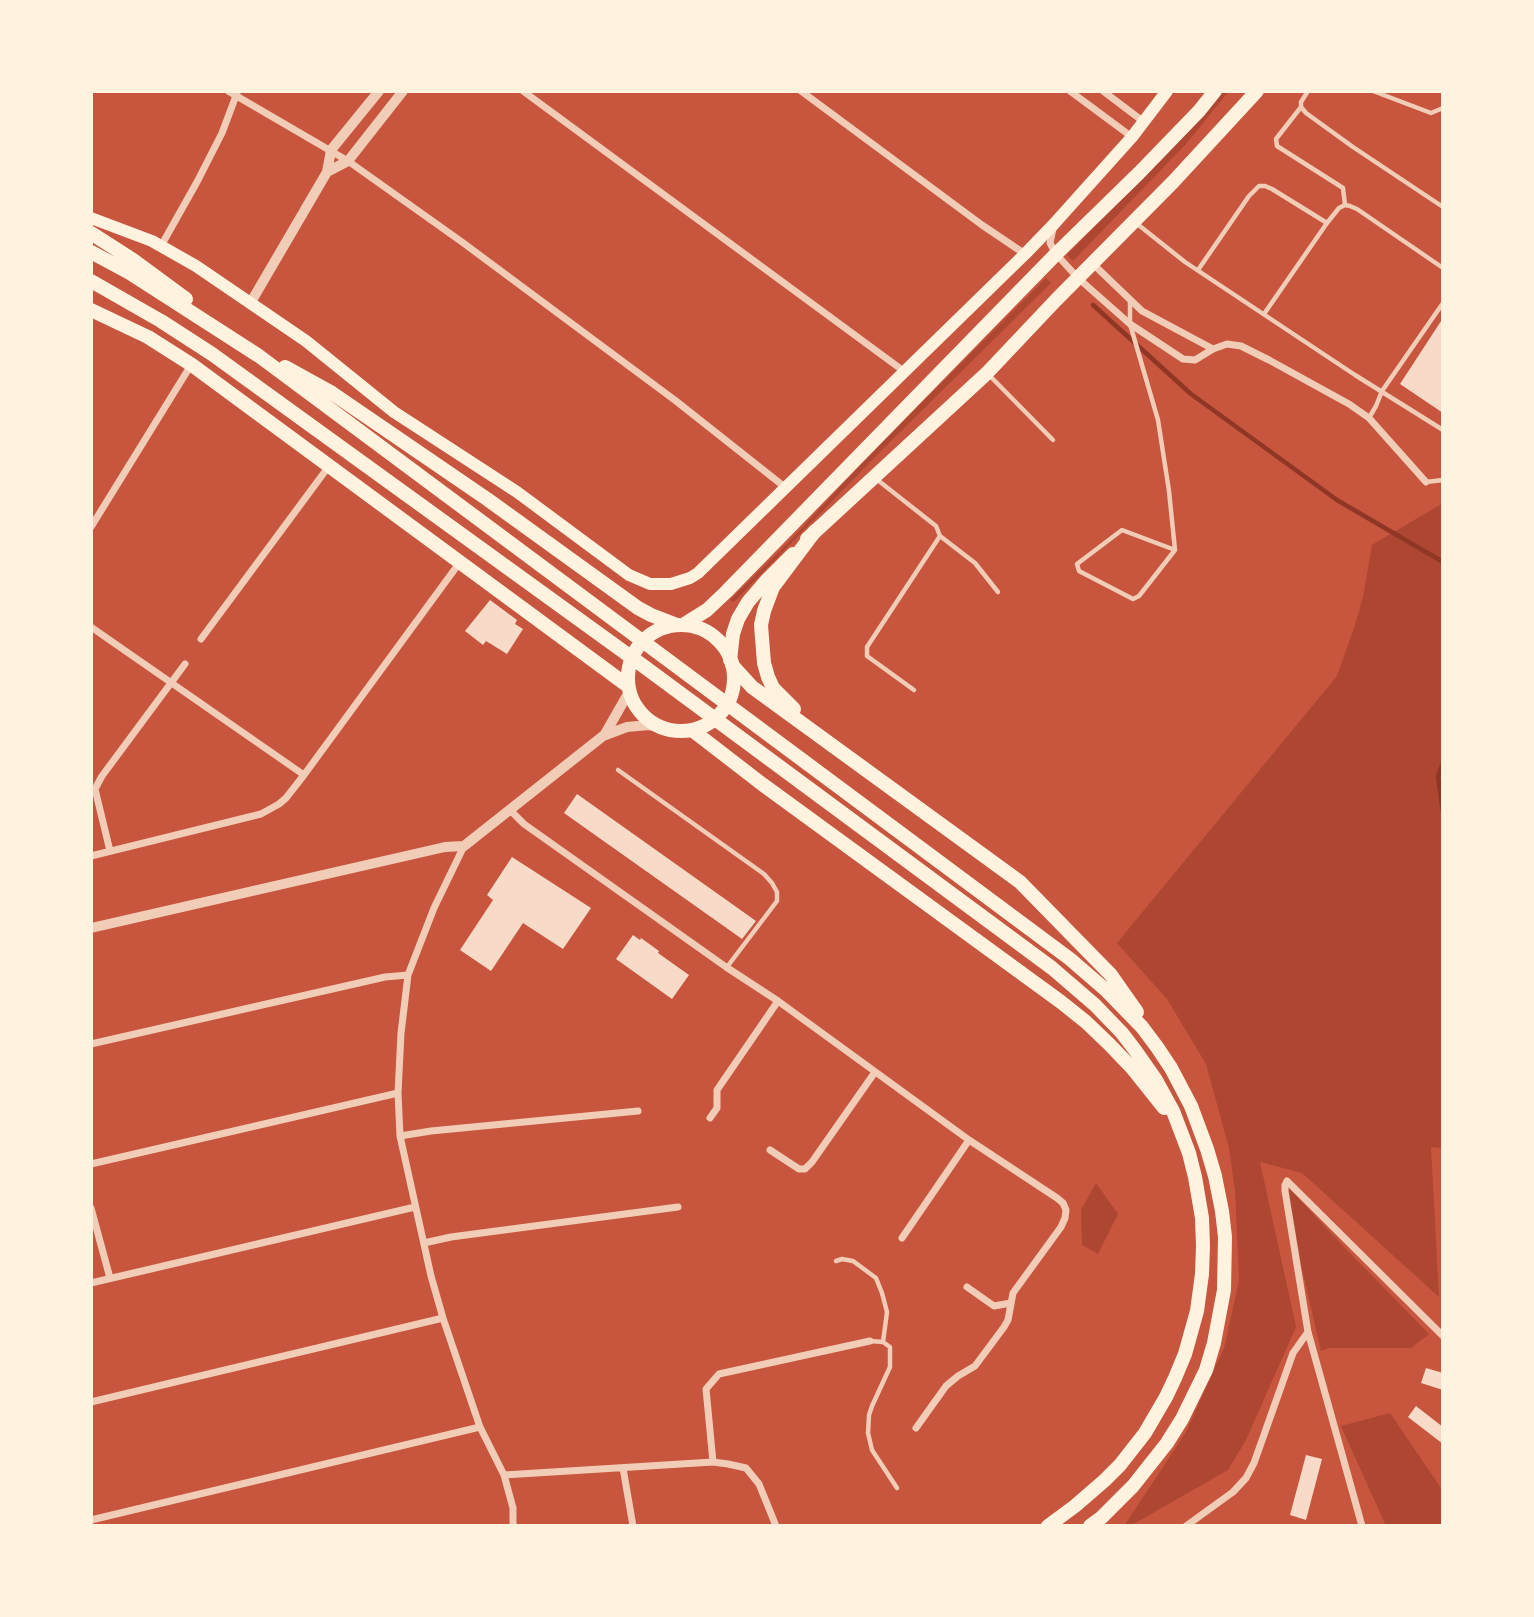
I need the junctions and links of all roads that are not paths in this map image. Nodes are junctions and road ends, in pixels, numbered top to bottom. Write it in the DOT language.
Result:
graph roads {
  1 [pos="229,91"];
  2 [pos="379,91"];
  3 [pos="403,91"];
  4 [pos="523,91"];
  5 [pos="801,91"];
  6 [pos="1070,91"];
  7 [pos="1103,91"];
  8 [pos="1167,91"];
  9 [pos="1215,91"];
  10 [pos="1308,91"];
  11 [pos="1373,91"];
  12 [pos="1256,92"];
  13 [pos="237,93"];
  14 [pos="1300,107"];
  15 [pos="1443,108"];
  16 [pos="1144,122"];
  17 [pos="1132,137"];
  18 [pos="331,150"];
  19 [pos="348,161"];
  20 [pos="327,172"];
  21 [pos="1345,205"];
  22 [pos="1443,206"];
  23 [pos="91,218"];
  24 [pos="1134,221"];
  25 [pos="1327,223"];
  26 [pos="1053,225"];
  27 [pos="91,233"];
  28 [pos="161,246"];
  29 [pos="91,252"];
  30 [pos="1025,254"];
  31 [pos="1056,254"];
  32 [pos="1093,264"];
  33 [pos="1443,268"];
  34 [pos="1198,271"];
  35 [pos="1078,278"];
  36 [pos="91,281"];
  37 [pos="1130,300"];
  38 [pos="251,302"];
  39 [pos="1443,303"];
  40 [pos="91,310"];
  41 [pos="1264,314"];
  42 [pos="1130,324"];
  43 [pos="230,336"];
  44 [pos="1213,349"];
  45 [pos="259,356"];
  46 [pos="192,365"];
  47 [pos="905,372"];
  48 [pos="987,373"];
  49 [pos="1382,391"];
  50 [pos="1369,418"];
  51 [pos="1443,430"];
  52 [pos="1053,440"];
  53 [pos="329,466"];
  54 [pos="875,478"];
  55 [pos="1443,480"];
  56 [pos="1426,482"];
  57 [pos="787,488"];
  58 [pos="92,524"];
  59 [pos="816,531"];
  60 [pos="940,536"];
  61 [pos="1175,550"];
  62 [pos="460,562"];
  63 [pos="998,592"];
  64 [pos="680,625"];
  65 [pos="91,627"];
  66 [pos="201,639"];
  67 [pos="731,663"];
  68 [pos="185,664"];
  69 [pos="171,682"];
  70 [pos="629,689"];
  71 [pos="914,690"];
  72 [pos="659,727"];
  73 [pos="692,730"];
  74 [pos="603,736"];
  75 [pos="822,737"];
  76 [pos="618,770"];
  77 [pos="304,775"];
  78 [pos="510,810"];
  79 [pos="464,846"];
  80 [pos="110,851"];
  81 [pos="91,856"];
  82 [pos="91,928"];
  83 [pos="726,967"];
  84 [pos="408,975"];
  85 [pos="778,1002"];
  86 [pos="91,1044"];
  87 [pos="1157,1047"];
  88 [pos="874,1072"];
  89 [pos="398,1093"];
  90 [pos="638,1111"];
  91 [pos="710,1118"];
  92 [pos="1180,1129"];
  93 [pos="400,1136"];
  94 [pos="969,1140"];
  95 [pos="771,1150"];
  96 [pos="91,1164"];
  97 [pos="415,1207"];
  98 [pos="678,1207"];
  99 [pos="91,1208"];
  100 [pos="902,1238"];
  101 [pos="424,1243"];
  102 [pos="836,1261"];
  103 [pos="110,1278"];
  104 [pos="91,1283"];
  105 [pos="967,1287"];
  106 [pos="1011,1303"];
  107 [pos="443,1318"];
  108 [pos="1308,1332"];
  109 [pos="1443,1336"];
  110 [pos="870,1341"];
  111 [pos="883,1342"];
  112 [pos="91,1402"];
  113 [pos="480,1427"];
  114 [pos="916,1428"];
  115 [pos="713,1462"];
  116 [pos="623,1468"];
  117 [pos="504,1475"];
  118 [pos="897,1488"];
  119 [pos="91,1520"];
  120 [pos="1095,1522"];
  121 [pos="513,1525"];
  122 [pos="634,1526"];
  123 [pos="776,1526"];
  124 [pos="1048,1526"];
  125 [pos="1186,1526"];
  126 [pos="1362,1526"];
  1 -- 13 [label="street"];
  2 -- 18 [label="street"];
  3 -- 19 [label="street"];
  4 -- 47 [label="street"];
  5 -- 30 [label="street"];
  6 -- 17 [label="street"];
  7 -- 16 [label="street"];
  8 -- 16 [label="main road"];
  9 -- 31 [label="main road"];
  10 -- 14 [label="lane"];
  11 -- 15 [label="lane"];
  12 -- 24 [label="main road"];
  13 -- 18 [label="street"];
  13 -- 28 [label="street"];
  14 -- 21 [label="lane"];
  14 -- 22 [label="lane"];
  16 -- 17 [label="main road"];
  17 -- 26 [label="main road"];
  18 -- 19 [label="street"];
  18 -- 20 [label="street"];
  19 -- 20 [label="street"];
  19 -- 57 [label="street"];
  20 -- 38 [label="street"];
  21 -- 25 [label="lane"];
  21 -- 33 [label="lane"];
  23 -- 28 [label="main road"];
  24 -- 32 [label="main road"];
  24 -- 34 [label="lane"];
  25 -- 34 [label="lane"];
  25 -- 41 [label="lane"];
  26 -- 30 [label="main road"];
  26 -- 31 [label="street"];
  27 -- 43 [label="main road"];
  28 -- 38 [label="main road"];
  29 -- 43 [label="main road"];
  30 -- 47 [label="main road"];
  31 -- 35 [label="street"];
  31 -- 64 [label="main road"];
  32 -- 35 [label="main road"];
  32 -- 37 [label="street"];
  34 -- 41 [label="lane"];
  35 -- 42 [label="street"];
  35 -- 48 [label="main road"];
  36 -- 92 [label="main road"];
  37 -- 42 [label="lane"];
  37 -- 44 [label="street"];
  38 -- 57 [label="main road"];
  39 -- 49 [label="lane"];
  40 -- 46 [label="main road"];
  41 -- 49 [label="lane"];
  42 -- 44 [label="street"];
  42 -- 61 [label="lane"];
  43 -- 45 [label="main road"];
  44 -- 50 [label="street"];
  45 -- 64 [label="main road"];
  45 -- 87 [label="main road"];
  46 -- 53 [label="main road"];
  46 -- 58 [label="street"];
  47 -- 57 [label="main road"];
  48 -- 52 [label="lane"];
  48 -- 54 [label="main road"];
  49 -- 50 [label="lane"];
  49 -- 51 [label="lane"];
  50 -- 56 [label="street"];
  53 -- 62 [label="main road"];
  53 -- 66 [label="street"];
  54 -- 59 [label="main road"];
  54 -- 60 [label="lane"];
  55 -- 56 [label="lane"];
  59 -- 67 [label="main road"];
  59 -- 75 [label="main road"];
  60 -- 63 [label="lane"];
  60 -- 71 [label="lane"];
  61 -- 61 [label="lane"];
  62 -- 70 [label="main road"];
  62 -- 77 [label="street"];
  64 -- 67 [label="main road"];
  64 -- 70 [label="main road"];
  65 -- 69 [label="street"];
  67 -- 73 [label="main road"];
  67 -- 75 [label="main road"];
  68 -- 69 [label="street"];
  69 -- 77 [label="street"];
  69 -- 80 [label="street"];
  70 -- 72 [label="main road"];
  70 -- 74 [label="street"];
  72 -- 73 [label="main road"];
  72 -- 74 [label="street"];
  73 -- 92 [label="main road"];
  74 -- 78 [label="street"];
  75 -- 87 [label="main road"];
  76 -- 83 [label="lane"];
  77 -- 80 [label="street"];
  78 -- 79 [label="street"];
  78 -- 83 [label="street"];
  79 -- 82 [label="street"];
  79 -- 84 [label="street"];
  80 -- 81 [label="street"];
  83 -- 85 [label="street"];
  84 -- 86 [label="street"];
  84 -- 89 [label="street"];
  85 -- 88 [label="street"];
  85 -- 91 [label="street"];
  87 -- 120 [label="main road"];
  88 -- 94 [label="street"];
  88 -- 95 [label="street"];
  89 -- 93 [label="street"];
  89 -- 96 [label="street"];
  90 -- 93 [label="street"];
  92 -- 124 [label="main road"];
  93 -- 97 [label="street"];
  94 -- 100 [label="street"];
  94 -- 106 [label="street"];
  97 -- 101 [label="street"];
  97 -- 103 [label="street"];
  98 -- 101 [label="street"];
  99 -- 103 [label="street"];
  101 -- 107 [label="street"];
  102 -- 111 [label="lane"];
  103 -- 104 [label="street"];
  105 -- 106 [label="street"];
  106 -- 114 [label="street"];
  107 -- 112 [label="street"];
  107 -- 113 [label="street"];
  108 -- 109 [label="street"];
  108 -- 125 [label="street"];
  108 -- 126 [label="street"];
  110 -- 111 [label="lane"];
  110 -- 115 [label="street"];
  111 -- 118 [label="lane"];
  113 -- 117 [label="street"];
  113 -- 119 [label="street"];
  115 -- 116 [label="street"];
  115 -- 123 [label="street"];
  116 -- 117 [label="street"];
  116 -- 122 [label="street"];
  117 -- 121 [label="street"];
}
